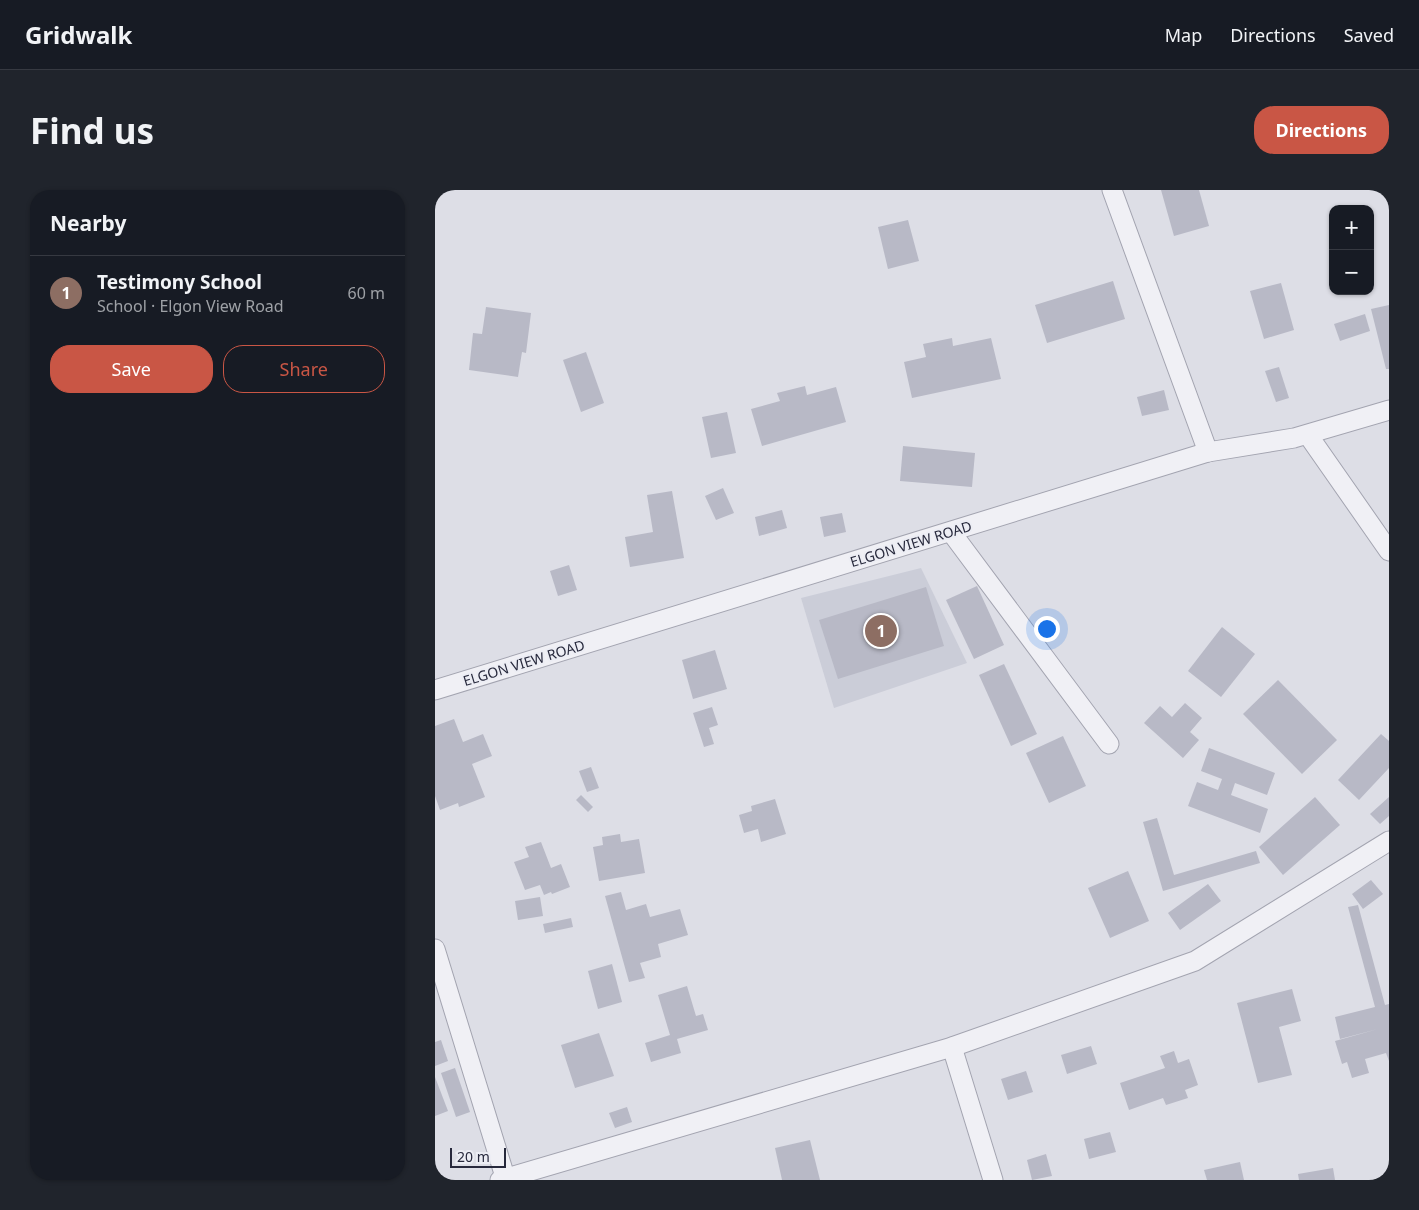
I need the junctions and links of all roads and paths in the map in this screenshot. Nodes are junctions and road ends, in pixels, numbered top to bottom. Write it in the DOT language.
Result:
graph roads {
  1 [pos="1112,190"];
  2 [pos="1389,410"];
  3 [pos="1308,435"];
  4 [pos="1208,452"];
  5 [pos="951,532"];
  6 [pos="1389,551"];
  7 [pos="435,690"];
  8 [pos="1109,744"];
  9 [pos="1389,841"];
  10 [pos="435,949"];
  11 [pos="952,1047"];
  12 [pos="504,1179"];
  13 [pos="993,1180"];
  1 -- 4 [label="street"];
  2 -- 3 [label="street, ELGON VIEW ROAD"];
  3 -- 4 [label="street, ELGON VIEW ROAD"];
  3 -- 6 [label="street"];
  4 -- 5 [label="street, ELGON VIEW ROAD"];
  5 -- 7 [label="street, ELGON VIEW ROAD"];
  5 -- 8 [label="street"];
  9 -- 11 [label="street"];
  10 -- 12 [label="street"];
  11 -- 12 [label="street"];
  11 -- 13 [label="street"];
}
